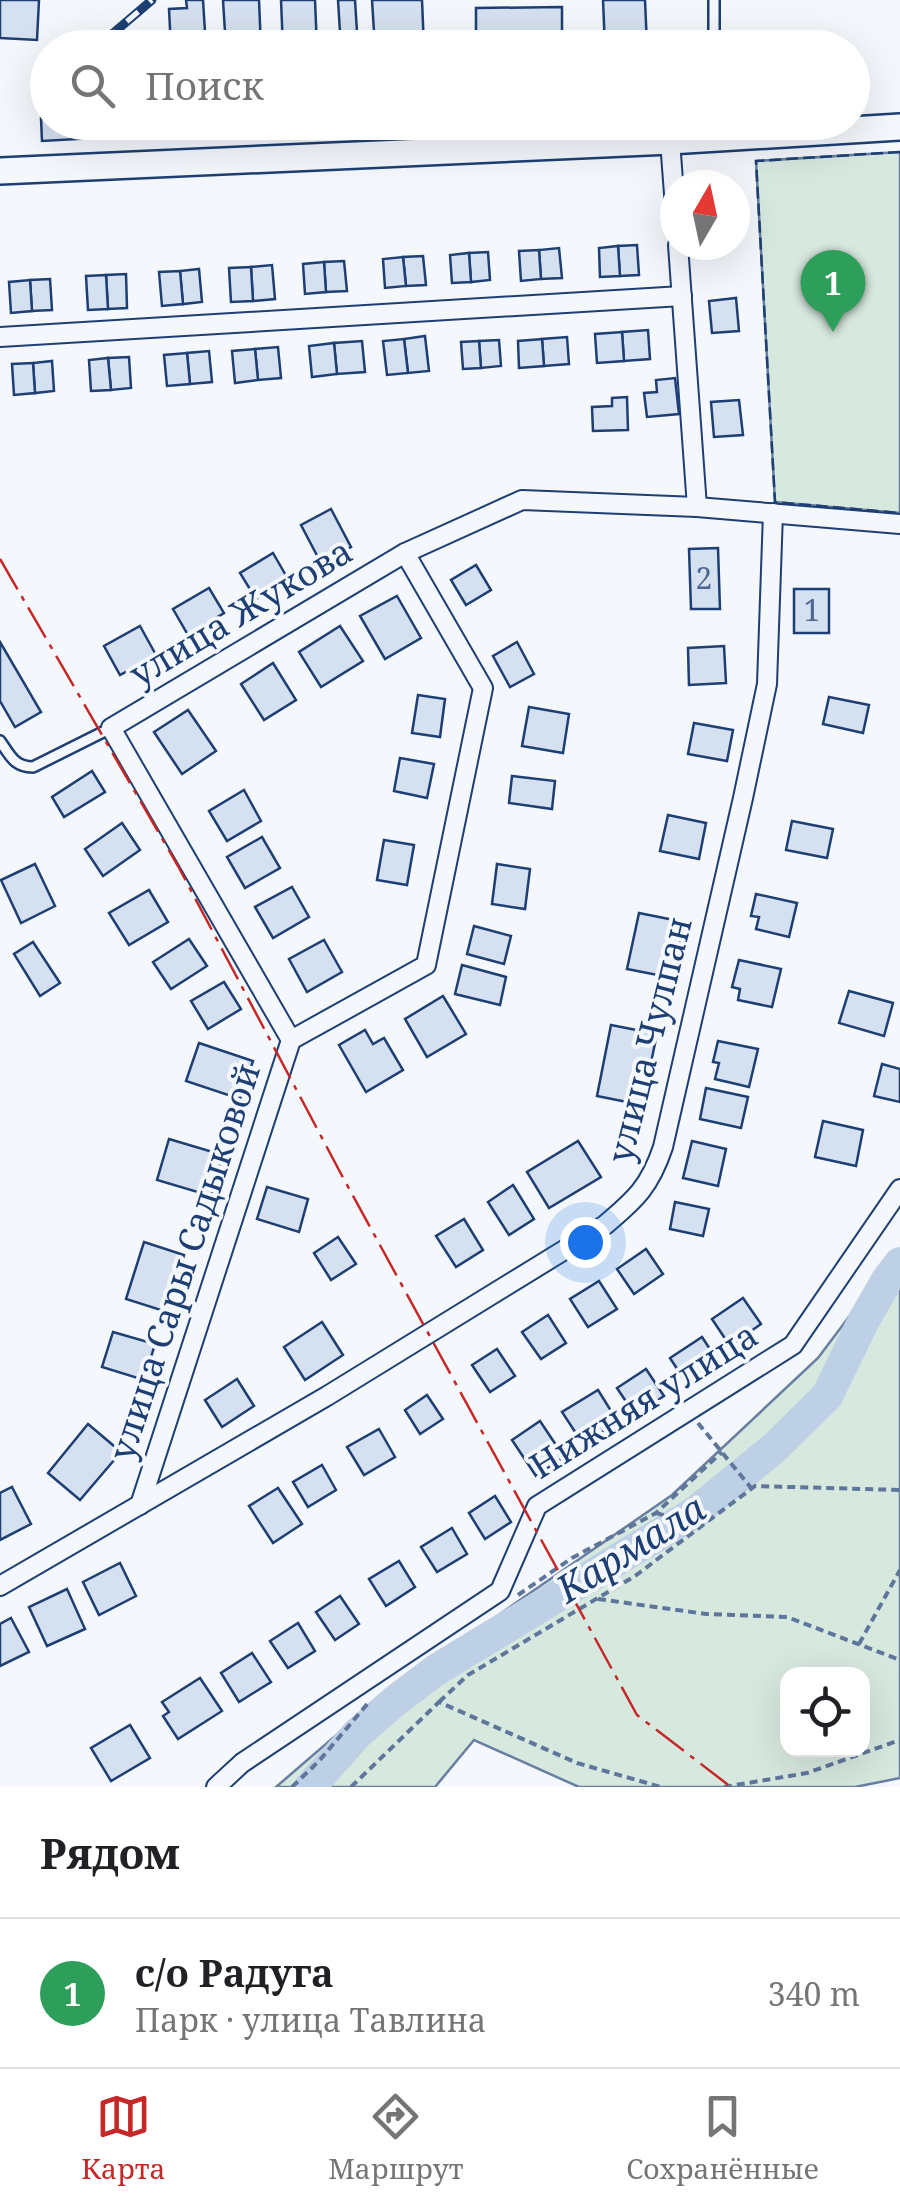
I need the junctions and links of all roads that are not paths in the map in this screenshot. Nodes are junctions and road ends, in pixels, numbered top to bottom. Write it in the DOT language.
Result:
graph roads {
  1 [pos="714,0"];
  2 [pos="714,30"];
  3 [pos="900,126"];
  4 [pos="870,127"];
  5 [pos="674,140"];
  6 [pos="670,141"];
  7 [pos="0,170"];
  8 [pos="672,170"];
  9 [pos="679,260"];
  10 [pos="682,296"];
  11 [pos="0,337"];
  12 [pos="697,508"];
  13 [pos="773,514"];
  14 [pos="900,524"];
  15 [pos="405,554"];
  16 [pos="111,728"];
  17 [pos="0,741"];
  18 [pos="291,1040"];
  19 [pos="900,1189"];
  20 [pos="140,1505"];
  21 [pos="0,1586"];
  22 [pos="216,1787"];
  1 -- 2 [label="lane"];
  3 -- 4 [label="main road"];
  5 -- 6 [label="main road"];
  6 -- 7 [label="main road"];
  6 -- 8 [label="street"];
  9 -- 10 [label="street"];
  10 -- 11 [label="street"];
  10 -- 12 [label="street"];
  12 -- 13 [label="street, улица Жукова"];
  12 -- 15 [label="street, улица Жукова"];
  13 -- 14 [label="street, улица Жукова"];
  13 -- 20 [label="street, улица Чулпан"];
  15 -- 16 [label="street, улица Жукова"];
  15 -- 18 [label="street"];
  16 -- 17 [label="lane"];
  16 -- 18 [label="street, улица Сары Садыковой"];
  18 -- 20 [label="street, улица Сары Садыковой"];
  19 -- 22 [label="street, Нижняя улица"];
  20 -- 21 [label="street, улица Чулпан"];
}
